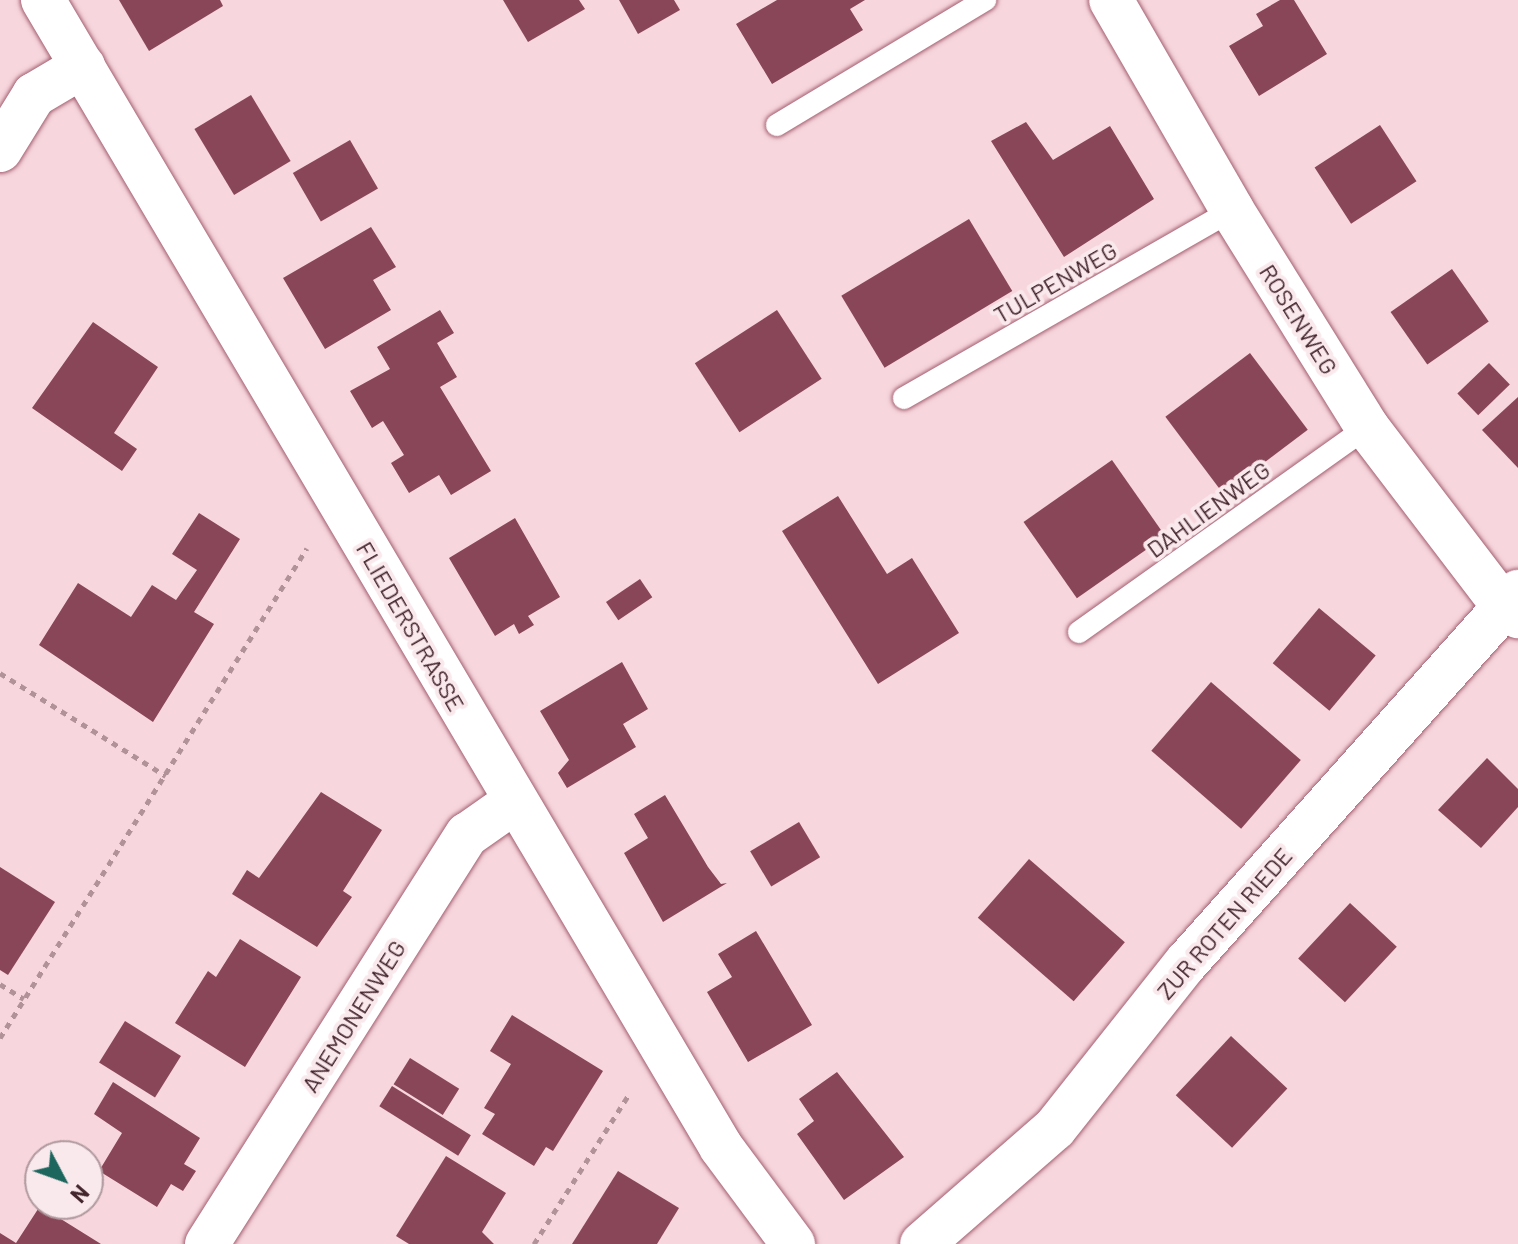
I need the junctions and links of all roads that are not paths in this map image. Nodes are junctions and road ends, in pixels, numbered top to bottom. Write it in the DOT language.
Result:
graph roads {
  1 [pos="43,0"];
  2 [pos="985,0"];
  3 [pos="1111,0"];
  4 [pos="83,66"];
  5 [pos="777,125"];
  6 [pos="0,150"];
  7 [pos="1232,210"];
  8 [pos="904,398"];
  9 [pos="1367,427"];
  10 [pos="1513,605"];
  11 [pos="1079,632"];
  12 [pos="514,802"];
  13 [pos="207,1244"];
  14 [pos="793,1244"];
  15 [pos="922,1244"];
  1 -- 4 [label="street, FLIEDERSTRASSE"];
  2 -- 5 [label="lane"];
  3 -- 7 [label="street, ROSENWEG"];
  4 -- 6 [label="street"];
  4 -- 12 [label="street, FLIEDERSTRASSE"];
  7 -- 8 [label="lane, TULPENWEG"];
  7 -- 9 [label="street, ROSENWEG"];
  9 -- 10 [label="street, ROSENWEG"];
  9 -- 11 [label="lane, DAHLIENWEG"];
  10 -- 15 [label="street, ZUR ROTEN RIEDE"];
  12 -- 13 [label="street, ANEMONENWEG"];
  12 -- 14 [label="street, FLIEDERSTRASSE"];
}
